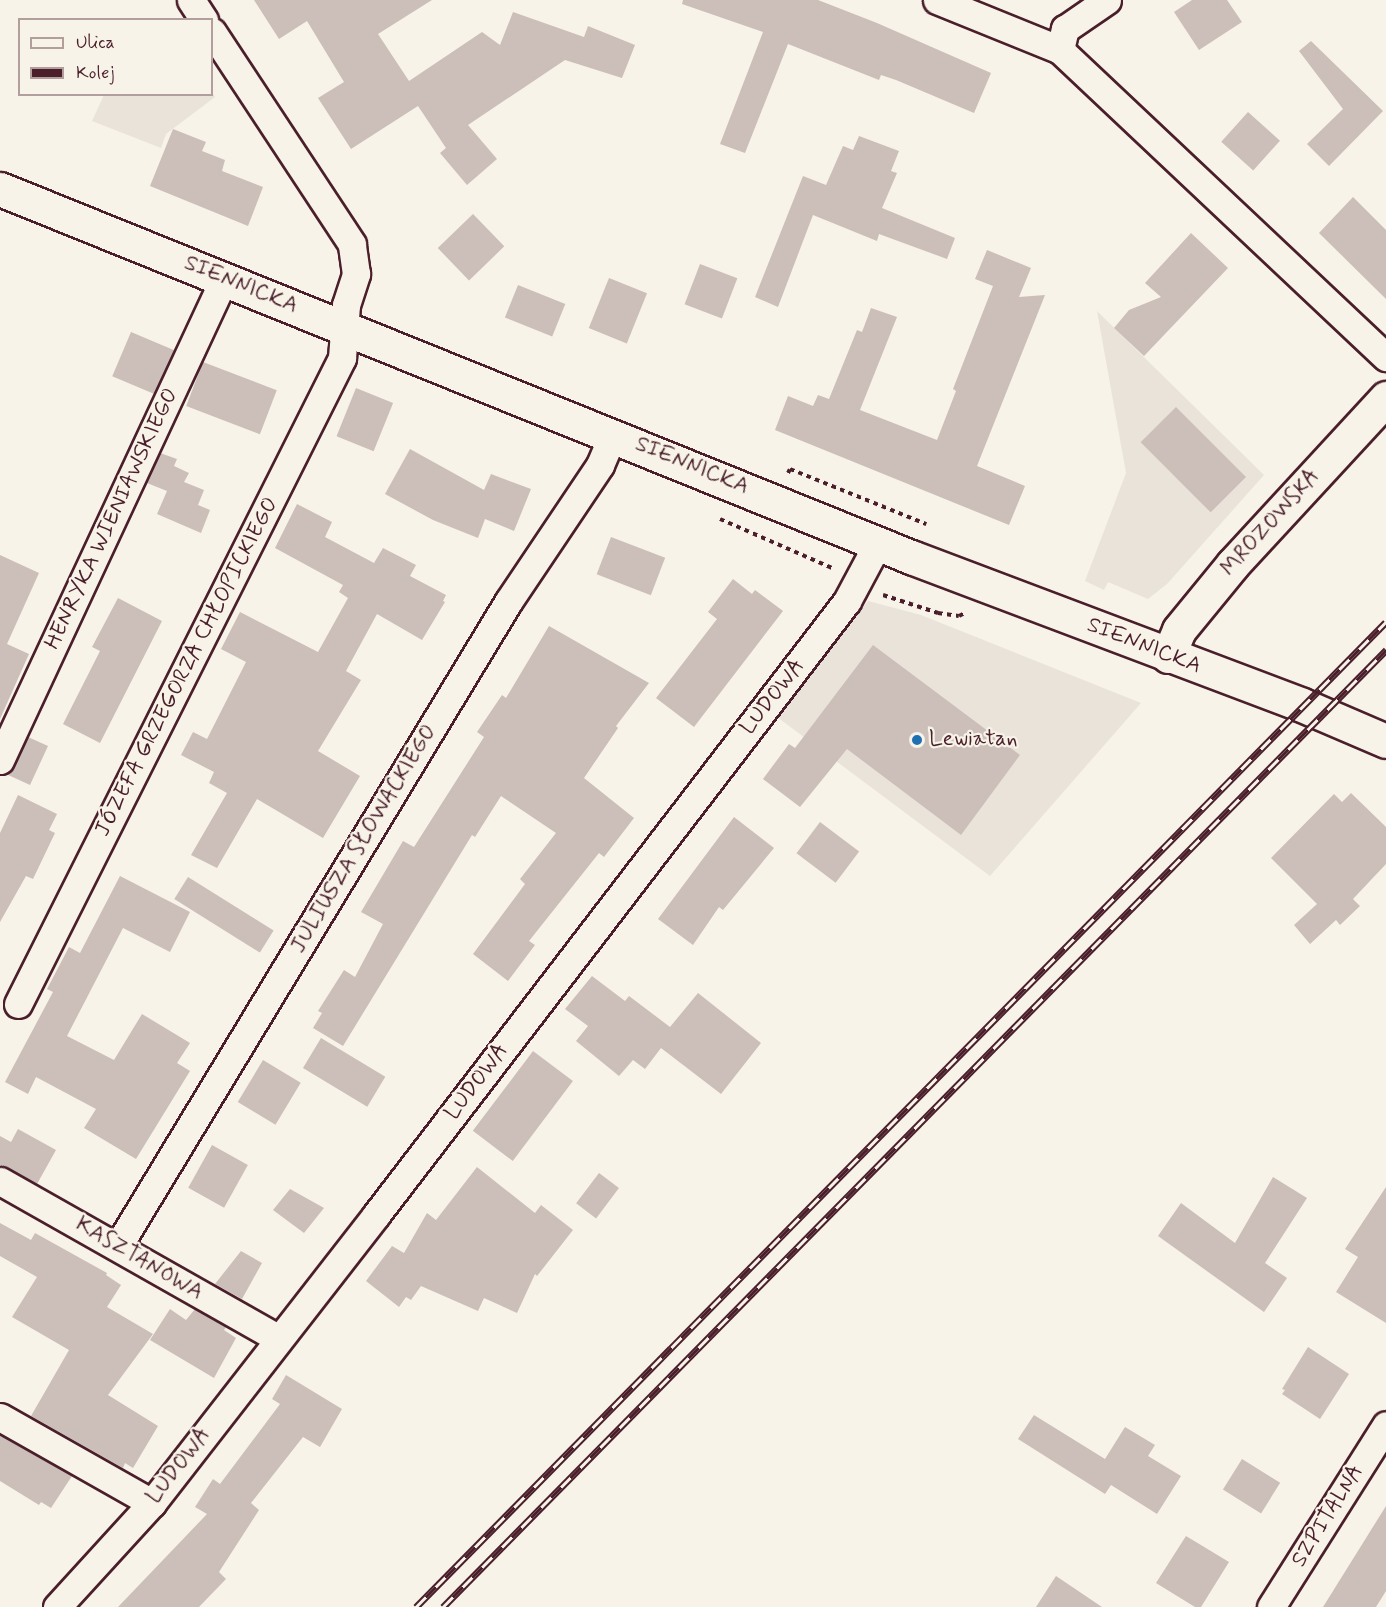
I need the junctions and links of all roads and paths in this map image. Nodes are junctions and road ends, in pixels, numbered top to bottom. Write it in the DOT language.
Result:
graph roads {
  1 [pos="191,0"];
  2 [pos="937,0"];
  3 [pos="1107,0"];
  4 [pos="203,18"];
  5 [pos="213,34"];
  6 [pos="1060,50"];
  7 [pos="0,189"];
  8 [pos="224,279"];
  9 [pos="346,327"];
  10 [pos="1386,357"];
  11 [pos="1386,398"];
  12 [pos="613,434"];
  13 [pos="787,475"];
  14 [pos="925,524"];
  15 [pos="878,543"];
  16 [pos="880,594"];
  17 [pos="959,616"];
  18 [pos="1168,656"];
  19 [pos="1386,741"];
  20 [pos="0,760"];
  21 [pos="18,1004"];
  22 [pos="0,1181"];
  23 [pos="118,1246"];
  24 [pos="278,1338"];
  25 [pos="0,1417"];
  26 [pos="1386,1425"];
  27 [pos="152,1503"];
  28 [pos="57,1607"];
  29 [pos="1271,1607"];
  1 -- 4 [label="street"];
  2 -- 6 [label="street"];
  3 -- 6 [label="street"];
  5 -- 9 [label="street, JÓZEFA GRZEGORZA CHŁOPICKIEGO"];
  6 -- 10 [label="street"];
  7 -- 8 [label="main road, SIENNICKA"];
  8 -- 9 [label="main road, SIENNICKA"];
  8 -- 20 [label="street, HENRYKA WIENIAWSKIEGO"];
  9 -- 12 [label="main road, SIENNICKA"];
  9 -- 21 [label="street, JÓZEFA GRZEGORZA CHŁOPICKIEGO"];
  11 -- 18 [label="main road, MROZOWSKA"];
  12 -- 15 [label="main road, SIENNICKA"];
  12 -- 23 [label="street, JULIUSZA SŁOWACKIEGO"];
  13 -- 14 [label="path"];
  15 -- 18 [label="main road, SIENNICKA"];
  15 -- 24 [label="street, LUDOWA"];
  16 -- 17 [label="path"];
  18 -- 19 [label="main road, SIENNICKA"];
  22 -- 23 [label="street, KASZTANOWA"];
  23 -- 24 [label="street, KASZTANOWA"];
  24 -- 27 [label="street, LUDOWA"];
  25 -- 27 [label="street"];
  26 -- 29 [label="street, SZPITALNA"];
  27 -- 28 [label="street, LUDOWA"];
}
